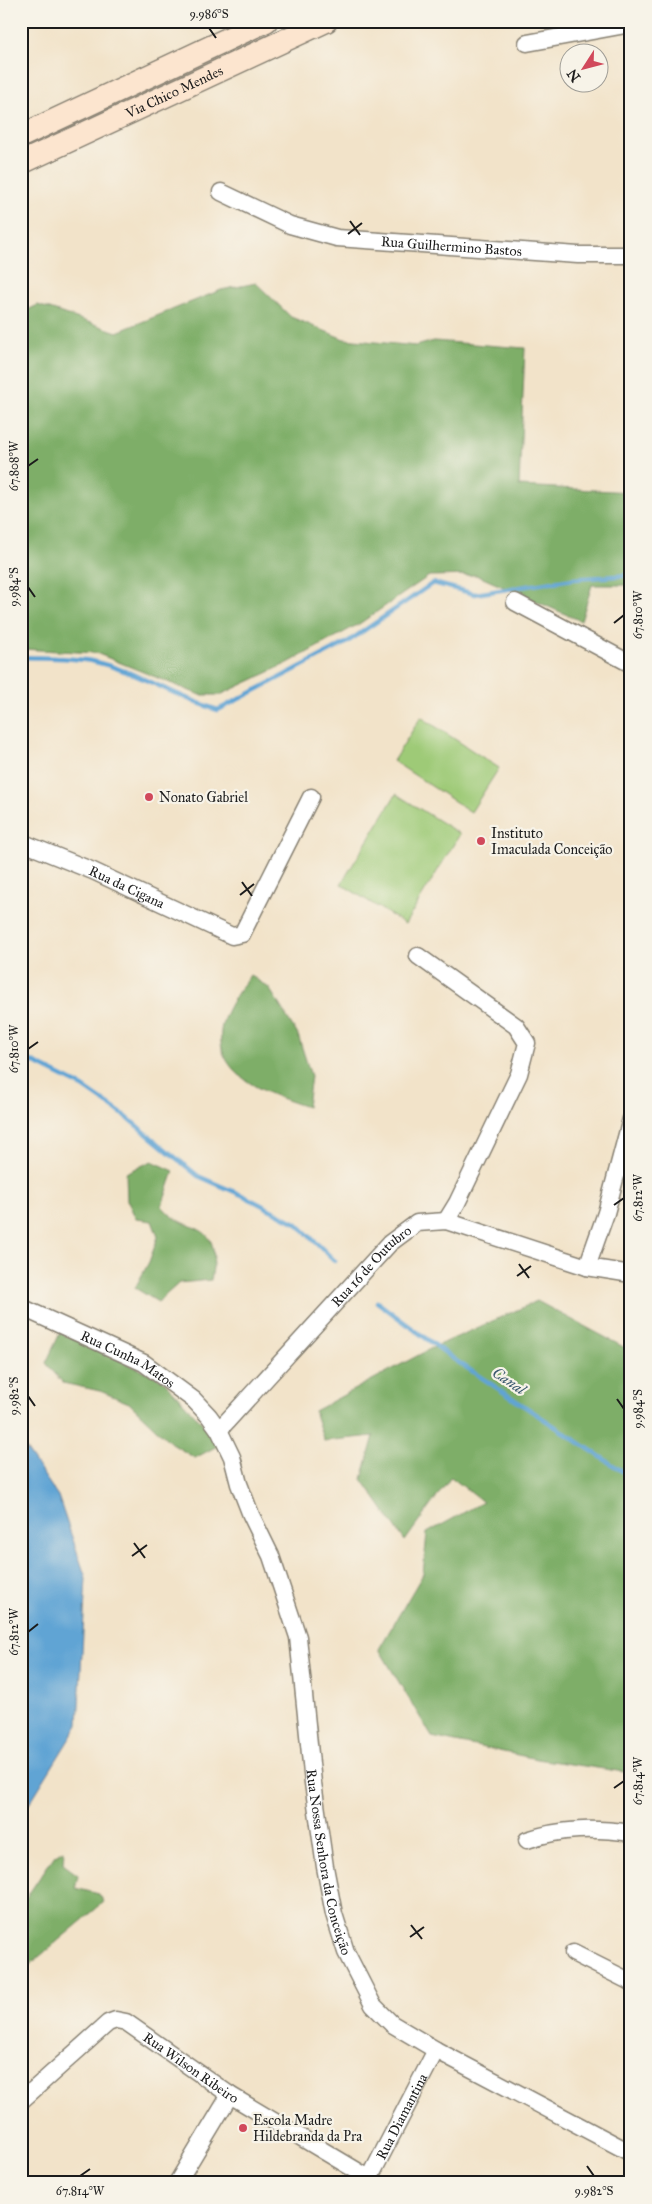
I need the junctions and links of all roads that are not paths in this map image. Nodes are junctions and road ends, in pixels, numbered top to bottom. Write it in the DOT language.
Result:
graph roads {
  1 [pos="266,21"];
  2 [pos="326,21"];
  3 [pos="631,24"];
  4 [pos="527,44"];
  5 [pos="21,136"];
  6 [pos="21,163"];
  7 [pos="221,192"];
  8 [pos="631,255"];
  9 [pos="515,602"];
  10 [pos="631,664"];
  11 [pos="311,797"];
  12 [pos="21,842"];
  13 [pos="418,956"];
  14 [pos="631,1119"];
  15 [pos="446,1221"];
  16 [pos="586,1267"];
  17 [pos="631,1274"];
  18 [pos="21,1308"];
  19 [pos="219,1430"];
  20 [pos="631,1832"];
  21 [pos="527,1840"];
  22 [pos="573,1953"];
  23 [pos="631,1982"];
  24 [pos="436,2050"];
  25 [pos="230,2095"];
  26 [pos="21,2101"];
  27 [pos="631,2153"];
  28 [pos="368,2181"];
  29 [pos="177,2183"];
  1 -- 5 [label="main road, Via Chico Mendes"];
  2 -- 6 [label="main road, Via Chico Mendes"];
  3 -- 4 [label="street"];
  7 -- 8 [label="street, Rua Guilhermino Bastos"];
  9 -- 10 [label="street"];
  11 -- 12 [label="street, Rua da Cigana"];
  13 -- 15 [label="street"];
  14 -- 16 [label="street"];
  15 -- 16 [label="street, Rua 16 de Outubro"];
  15 -- 19 [label="street, Rua 16 de Outubro"];
  16 -- 17 [label="street, Rua 16 de Outubro"];
  18 -- 19 [label="street, Rua Cunha Matos"];
  19 -- 24 [label="street, Rua Nossa Senhora da Conceição"];
  20 -- 21 [label="street"];
  22 -- 23 [label="street"];
  24 -- 27 [label="street, Rua Nossa Senhora da Conceição"];
  24 -- 28 [label="street, Rua Diamantina"];
  25 -- 26 [label="street, Rua Wilson Ribeiro"];
  25 -- 28 [label="street, Rua Wilson Ribeiro"];
  25 -- 29 [label="street"];
}
